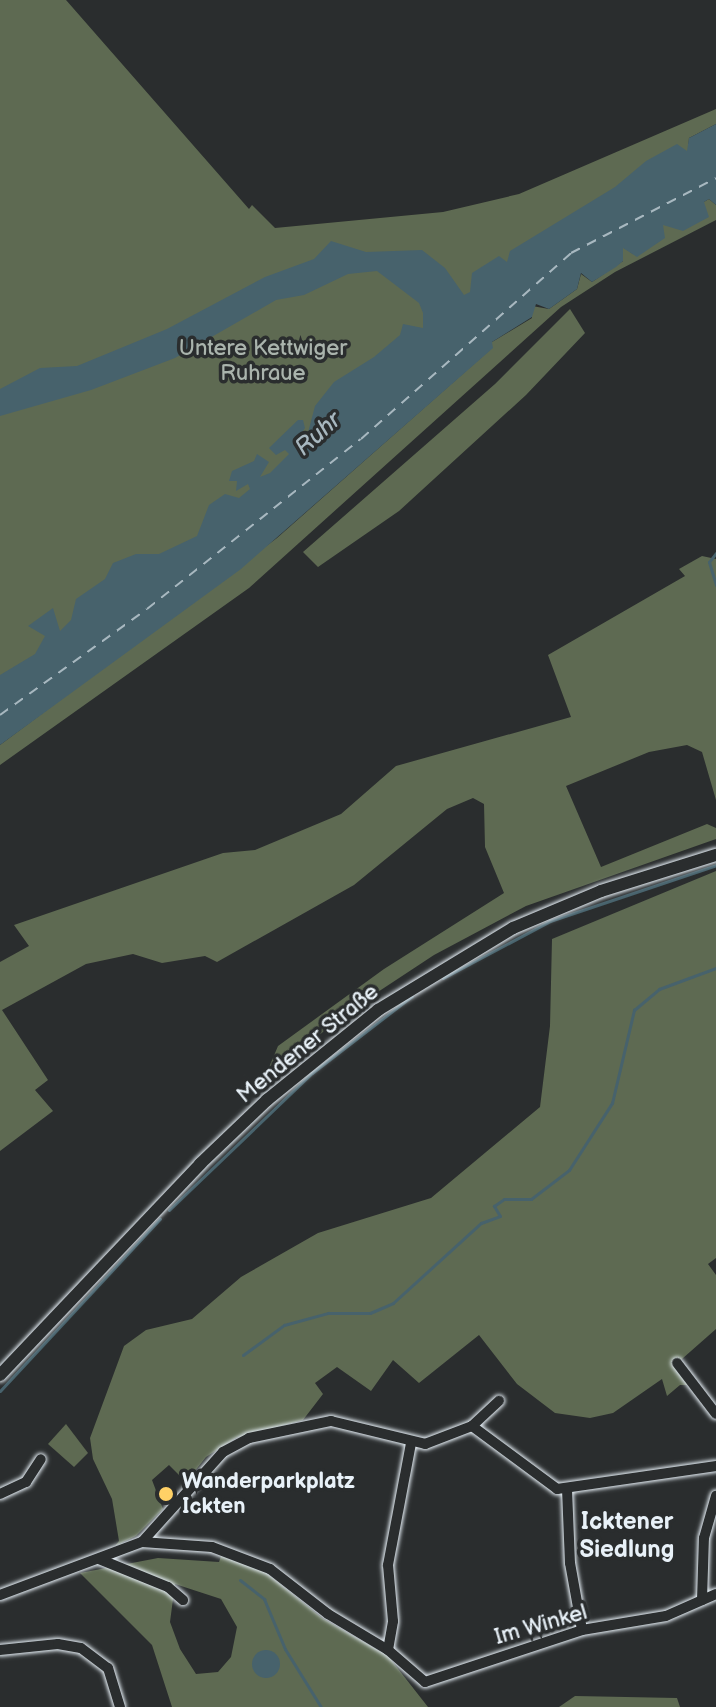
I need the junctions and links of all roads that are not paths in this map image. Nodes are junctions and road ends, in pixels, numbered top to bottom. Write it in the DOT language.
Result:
graph roads {
  1 [pos="716,855"];
  2 [pos="677,1363"];
  3 [pos="0,1375"];
  4 [pos="499,1401"];
  5 [pos="715,1409"];
  6 [pos="472,1426"];
  7 [pos="411,1443"];
  8 [pos="41,1459"];
  9 [pos="716,1466"];
  10 [pos="567,1489"];
  11 [pos="0,1494"];
  12 [pos="716,1496"];
  13 [pos="142,1542"];
  14 [pos="99,1559"];
  15 [pos="716,1594"];
  16 [pos="0,1595"];
  17 [pos="183,1600"];
  18 [pos="702,1600"];
  19 [pos="582,1630"];
  20 [pos="0,1650"];
  21 [pos="388,1650"];
  22 [pos="120,1707"];
  1 -- 3 [label="main road, Mendener Straße"];
  2 -- 5 [label="street"];
  4 -- 6 [label="street"];
  6 -- 7 [label="street"];
  6 -- 10 [label="street"];
  7 -- 13 [label="street"];
  7 -- 21 [label="street"];
  8 -- 11 [label="street"];
  9 -- 10 [label="street"];
  10 -- 19 [label="street"];
  12 -- 18 [label="street"];
  13 -- 14 [label="street"];
  13 -- 21 [label="street"];
  14 -- 16 [label="street"];
  14 -- 17 [label="street"];
  15 -- 18 [label="street, Im Winkel"];
  18 -- 19 [label="street, Im Winkel"];
  19 -- 21 [label="street, Im Winkel"];
  20 -- 22 [label="street"];
}
